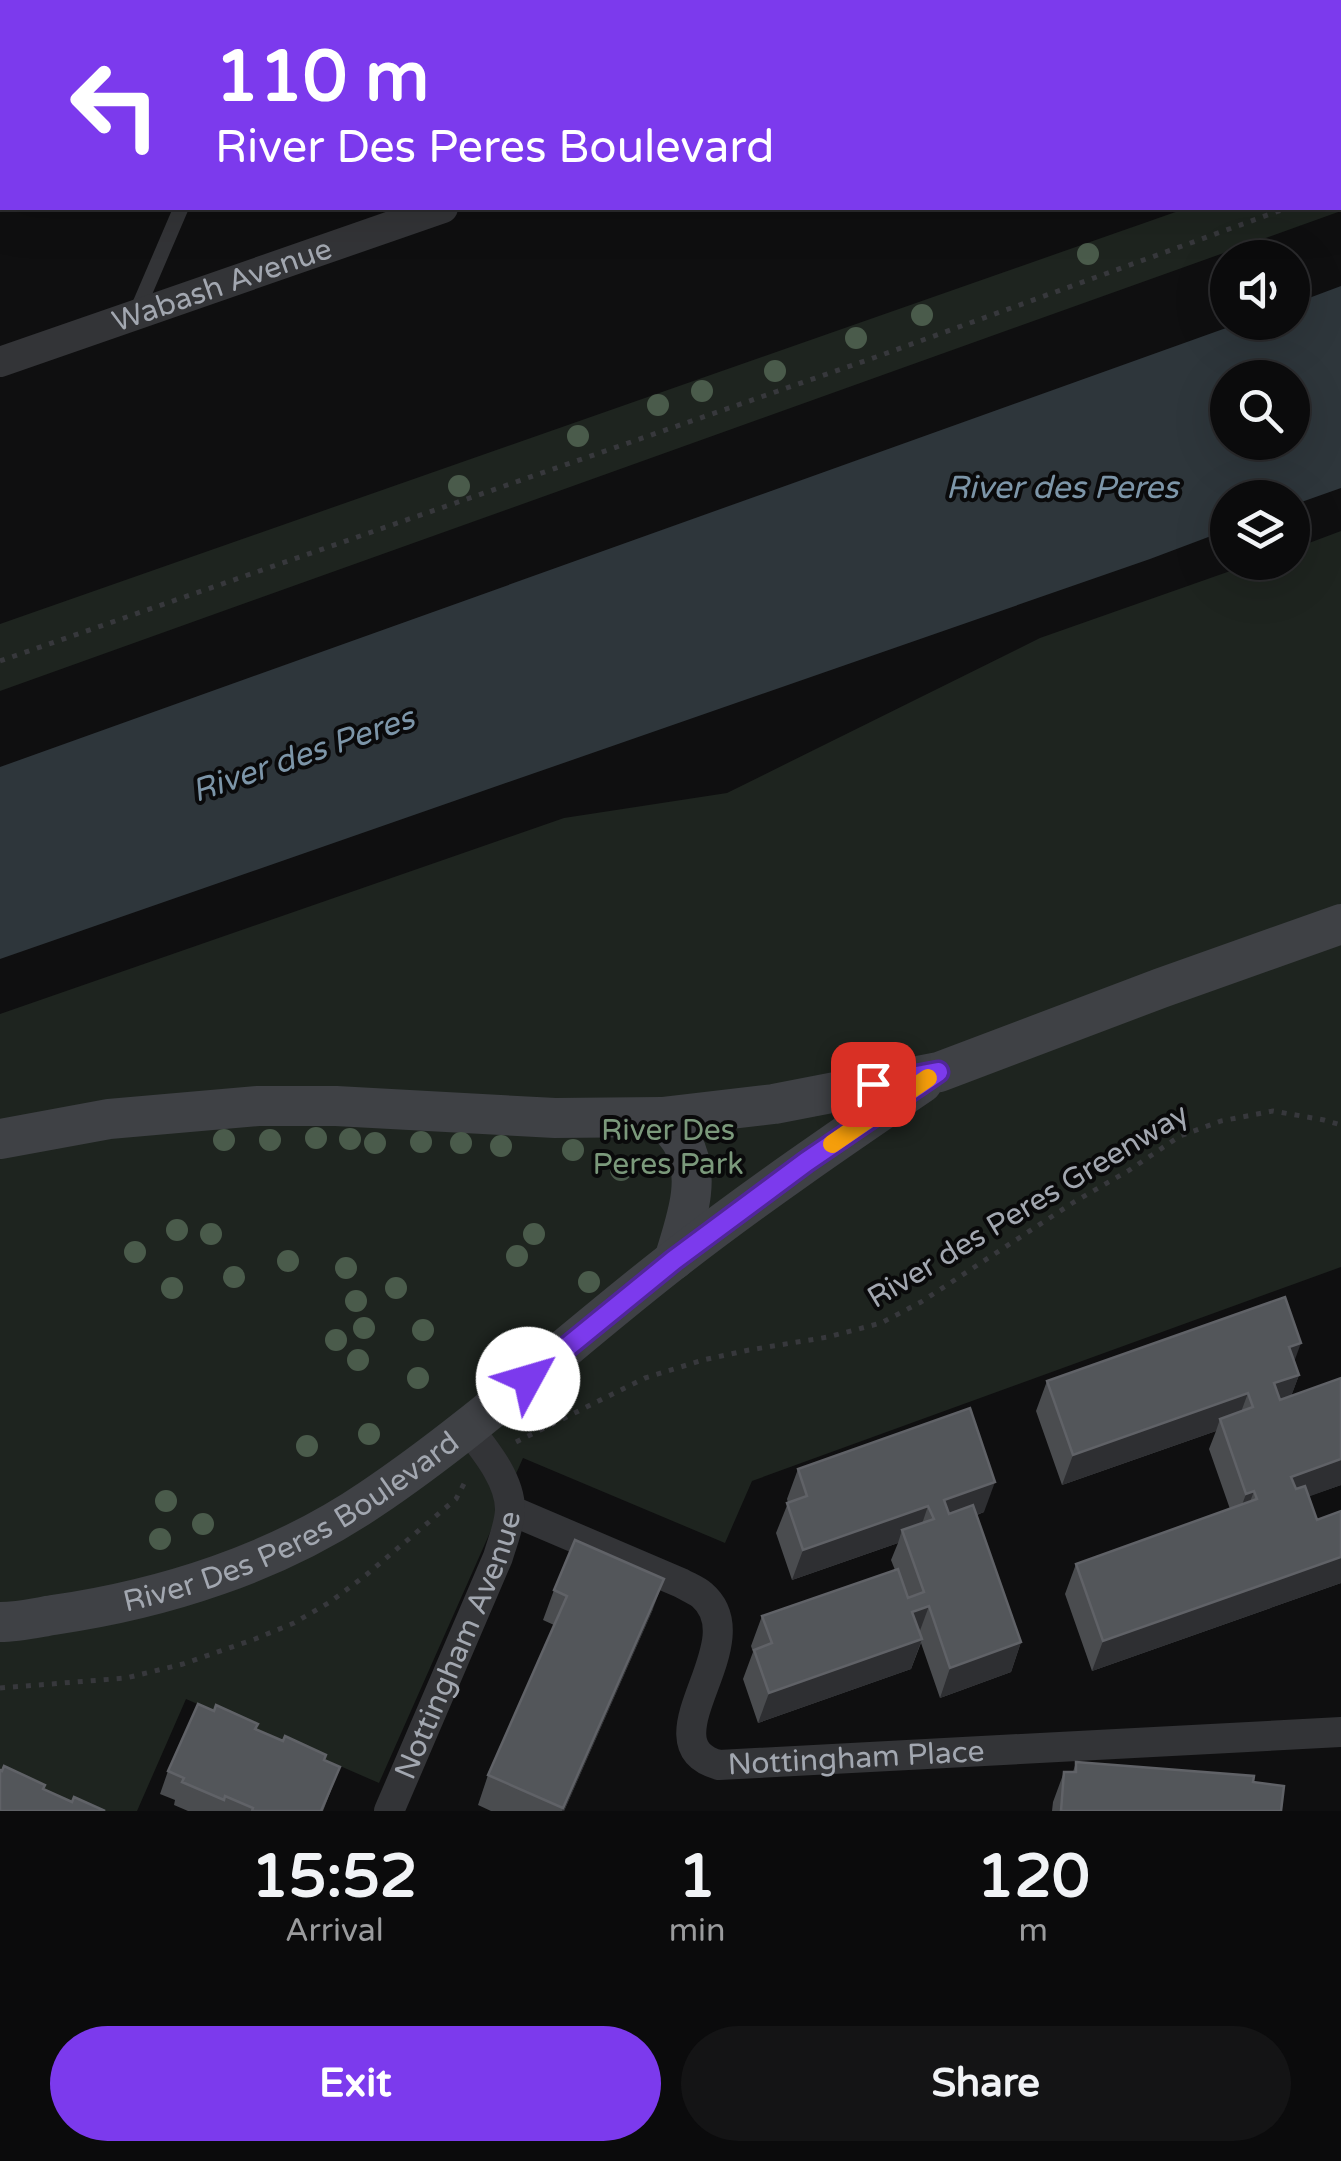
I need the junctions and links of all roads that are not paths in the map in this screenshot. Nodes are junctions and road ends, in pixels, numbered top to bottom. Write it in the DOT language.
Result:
graph roads {
  1 [pos="180,210"];
  2 [pos="437,210"];
  3 [pos="136,313"];
  4 [pos="0,362"];
  5 [pos="1341,924"];
  6 [pos="938,1072"];
  7 [pos="662,1117"];
  8 [pos="0,1139"];
  9 [pos="674,1260"];
  10 [pos="467,1428"];
  11 [pos="510,1510"];
  12 [pos="0,1622"];
  13 [pos="1341,1732"];
  14 [pos="390,1811"];
  1 -- 3 [label="lane"];
  2 -- 3 [label="street, Wabash Avenue"];
  3 -- 4 [label="street, Wabash Avenue"];
  5 -- 6 [label="main road, River Des Peres Boulevard"];
  6 -- 7 [label="main road, River Des Peres Boulevard"];
  6 -- 9 [label="main road, River Des Peres Boulevard"];
  7 -- 8 [label="main road, River Des Peres Boulevard"];
  7 -- 9 [label="main road"];
  9 -- 10 [label="main road, River Des Peres Boulevard"];
  10 -- 11 [label="street, Nottingham Avenue"];
  10 -- 12 [label="main road, River Des Peres Boulevard"];
  11 -- 13 [label="street, Nottingham Place"];
  11 -- 14 [label="street, Nottingham Avenue"];
}
